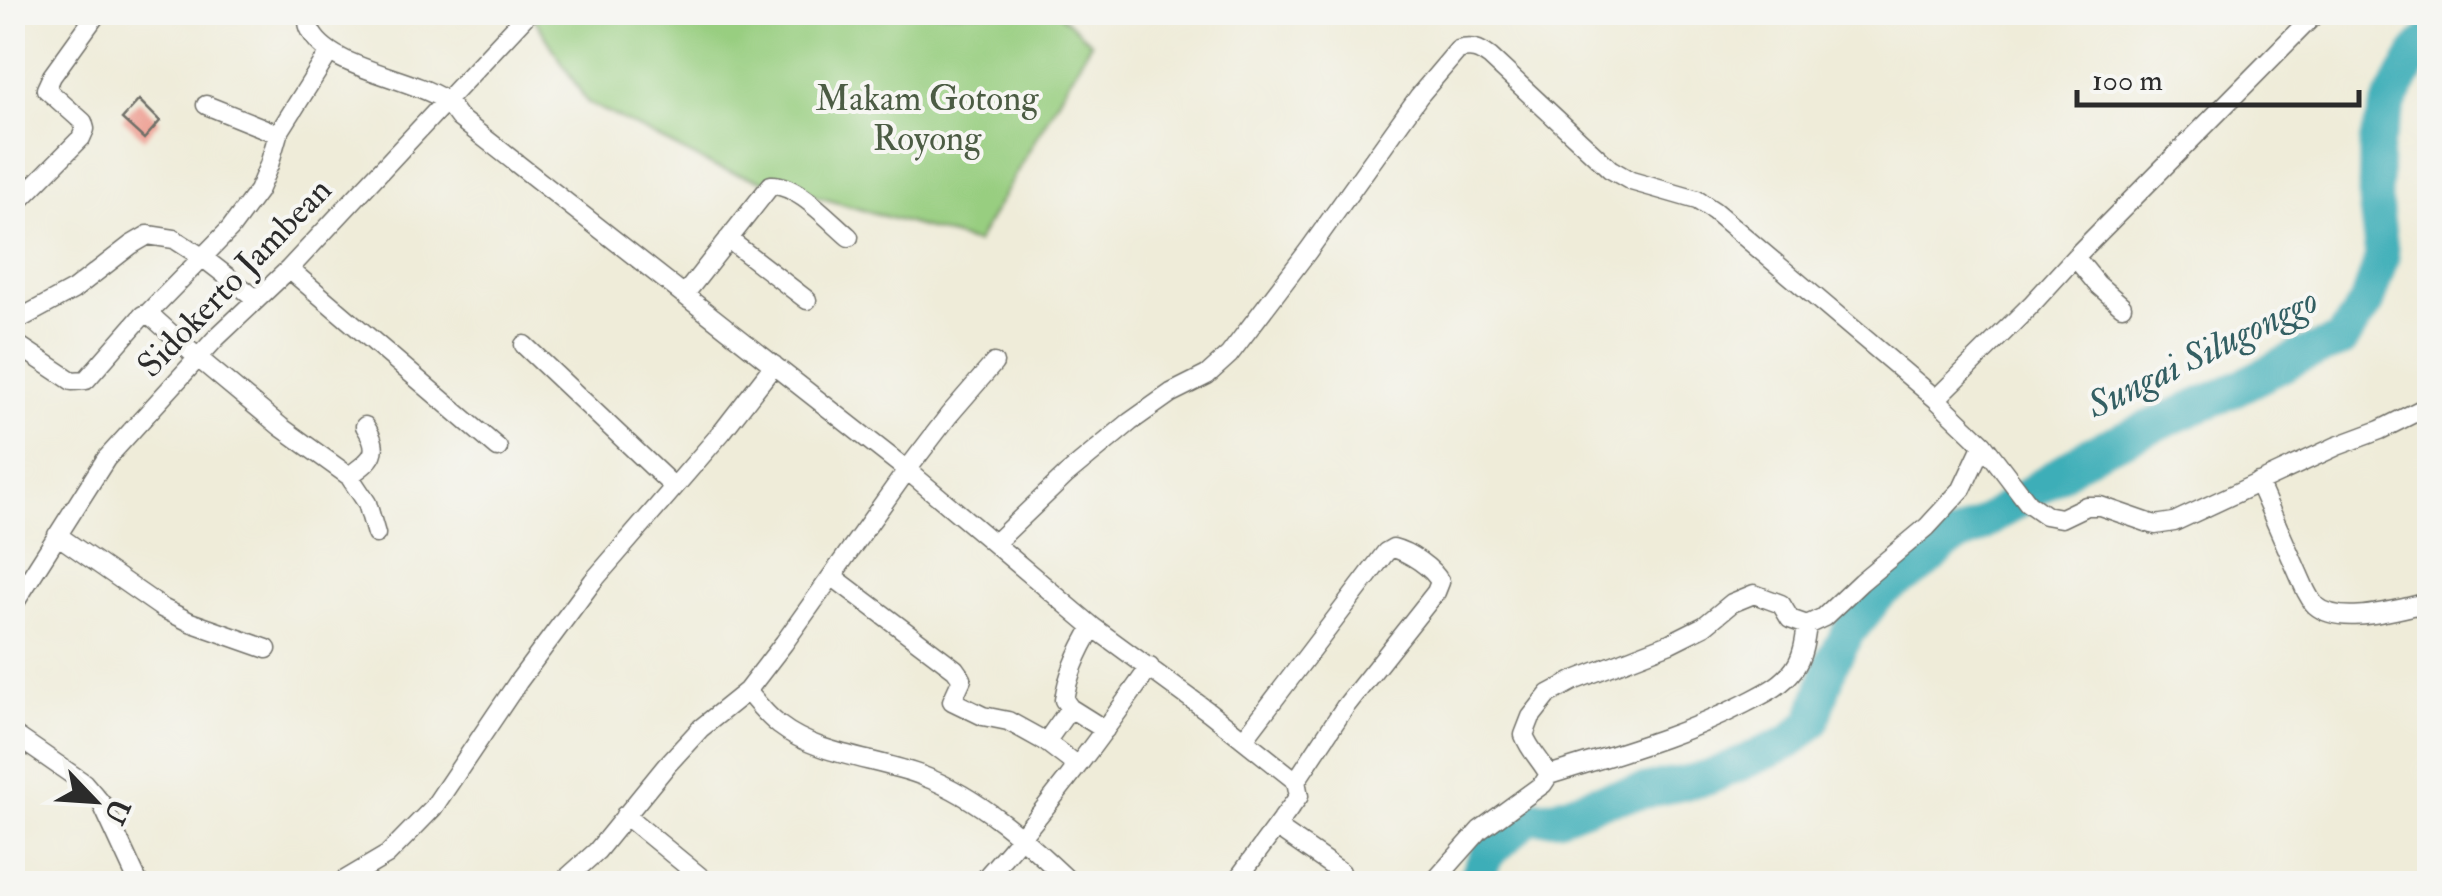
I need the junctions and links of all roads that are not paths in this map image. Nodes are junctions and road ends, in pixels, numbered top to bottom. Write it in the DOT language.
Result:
graph roads {
  1 [pos="98,12"];
  2 [pos="307,12"];
  3 [pos="529,12"];
  4 [pos="2317,12"];
  5 [pos="329,53"];
  6 [pos="446,101"];
  7 [pos="206,105"];
  8 [pos="278,134"];
  9 [pos="15,201"];
  10 [pos="850,237"];
  11 [pos="728,239"];
  12 [pos="202,257"];
  13 [pos="2075,257"];
  14 [pos="289,269"];
  15 [pos="685,294"];
  16 [pos="256,298"];
  17 [pos="807,300"];
  18 [pos="2122,306"];
  19 [pos="148,313"];
  20 [pos="12,323"];
  21 [pos="12,340"];
  22 [pos="524,345"];
  23 [pos="198,358"];
  24 [pos="994,363"];
  25 [pos="774,365"];
  26 [pos="1936,399"];
  27 [pos="2430,405"];
  28 [pos="365,426"];
  29 [pos="1983,445"];
  30 [pos="498,448"];
  31 [pos="907,470"];
  32 [pos="350,476"];
  33 [pos="2258,482"];
  34 [pos="674,486"];
  35 [pos="376,534"];
  36 [pos="57,535"];
  37 [pos="995,544"];
  38 [pos="832,576"];
  39 [pos="2430,602"];
  40 [pos="12,607"];
  41 [pos="1807,625"];
  42 [pos="1094,627"];
  43 [pos="267,649"];
  44 [pos="1150,667"];
  45 [pos="747,691"];
  46 [pos="1070,708"];
  47 [pos="1105,730"];
  48 [pos="12,733"];
  49 [pos="1244,739"];
  50 [pos="1046,742"];
  51 [pos="1076,765"];
  52 [pos="1549,775"];
  53 [pos="1296,781"];
  54 [pos="625,815"];
  55 [pos="1276,827"];
  56 [pos="1022,837"];
  57 [pos="12,876"];
  58 [pos="22,884"];
  59 [pos="139,884"];
  60 [pos="338,884"];
  61 [pos="560,884"];
  62 [pos="709,884"];
  63 [pos="980,884"];
  64 [pos="1072,884"];
  65 [pos="1234,884"];
  66 [pos="1344,884"];
  67 [pos="1432,884"];
  1 -- 9 [label="street"];
  2 -- 5 [label="street"];
  3 -- 6 [label="street, Sidokerto Jambean"];
  4 -- 13 [label="street"];
  5 -- 6 [label="street"];
  5 -- 8 [label="street"];
  6 -- 14 [label="street, Sidokerto Jambean"];
  6 -- 15 [label="street"];
  7 -- 8 [label="street"];
  8 -- 12 [label="street"];
  10 -- 11 [label="street"];
  11 -- 15 [label="street"];
  11 -- 17 [label="street"];
  12 -- 16 [label="street"];
  12 -- 19 [label="street"];
  12 -- 20 [label="street"];
  13 -- 18 [label="street"];
  13 -- 26 [label="street"];
  14 -- 16 [label="street, Sidokerto Jambean"];
  14 -- 30 [label="street"];
  15 -- 25 [label="street"];
  16 -- 23 [label="street, Sidokerto Jambean"];
  19 -- 21 [label="street"];
  19 -- 23 [label="street"];
  22 -- 34 [label="street"];
  23 -- 32 [label="street"];
  23 -- 36 [label="street, Sidokerto Jambean"];
  24 -- 31 [label="street"];
  25 -- 31 [label="street"];
  25 -- 34 [label="street"];
  26 -- 29 [label="street"];
  26 -- 37 [label="street"];
  27 -- 33 [label="street"];
  28 -- 32 [label="street"];
  29 -- 33 [label="street"];
  29 -- 41 [label="street"];
  31 -- 37 [label="street"];
  31 -- 38 [label="street"];
  32 -- 35 [label="street"];
  33 -- 39 [label="street"];
  34 -- 60 [label="street"];
  36 -- 40 [label="street, Sidokerto Jambean"];
  36 -- 43 [label="street"];
  37 -- 42 [label="street"];
  38 -- 45 [label="street"];
  38 -- 50 [label="street"];
  41 -- 52 [label="street"];
  41 -- 52 [label="street"];
  42 -- 44 [label="street"];
  42 -- 46 [label="street"];
  44 -- 47 [label="street"];
  44 -- 49 [label="street"];
  45 -- 54 [label="street"];
  45 -- 56 [label="street"];
  46 -- 47 [label="street"];
  46 -- 50 [label="street"];
  47 -- 51 [label="street"];
  48 -- 59 [label="street"];
  49 -- 53 [label="street"];
  49 -- 53 [label="street"];
  50 -- 51 [label="street"];
  51 -- 56 [label="street"];
  52 -- 67 [label="street"];
  53 -- 55 [label="street"];
  54 -- 61 [label="street"];
  54 -- 62 [label="street"];
  55 -- 65 [label="street"];
  55 -- 66 [label="street"];
  56 -- 63 [label="street"];
  56 -- 64 [label="street"];
  57 -- 58 [label="street"];
}
